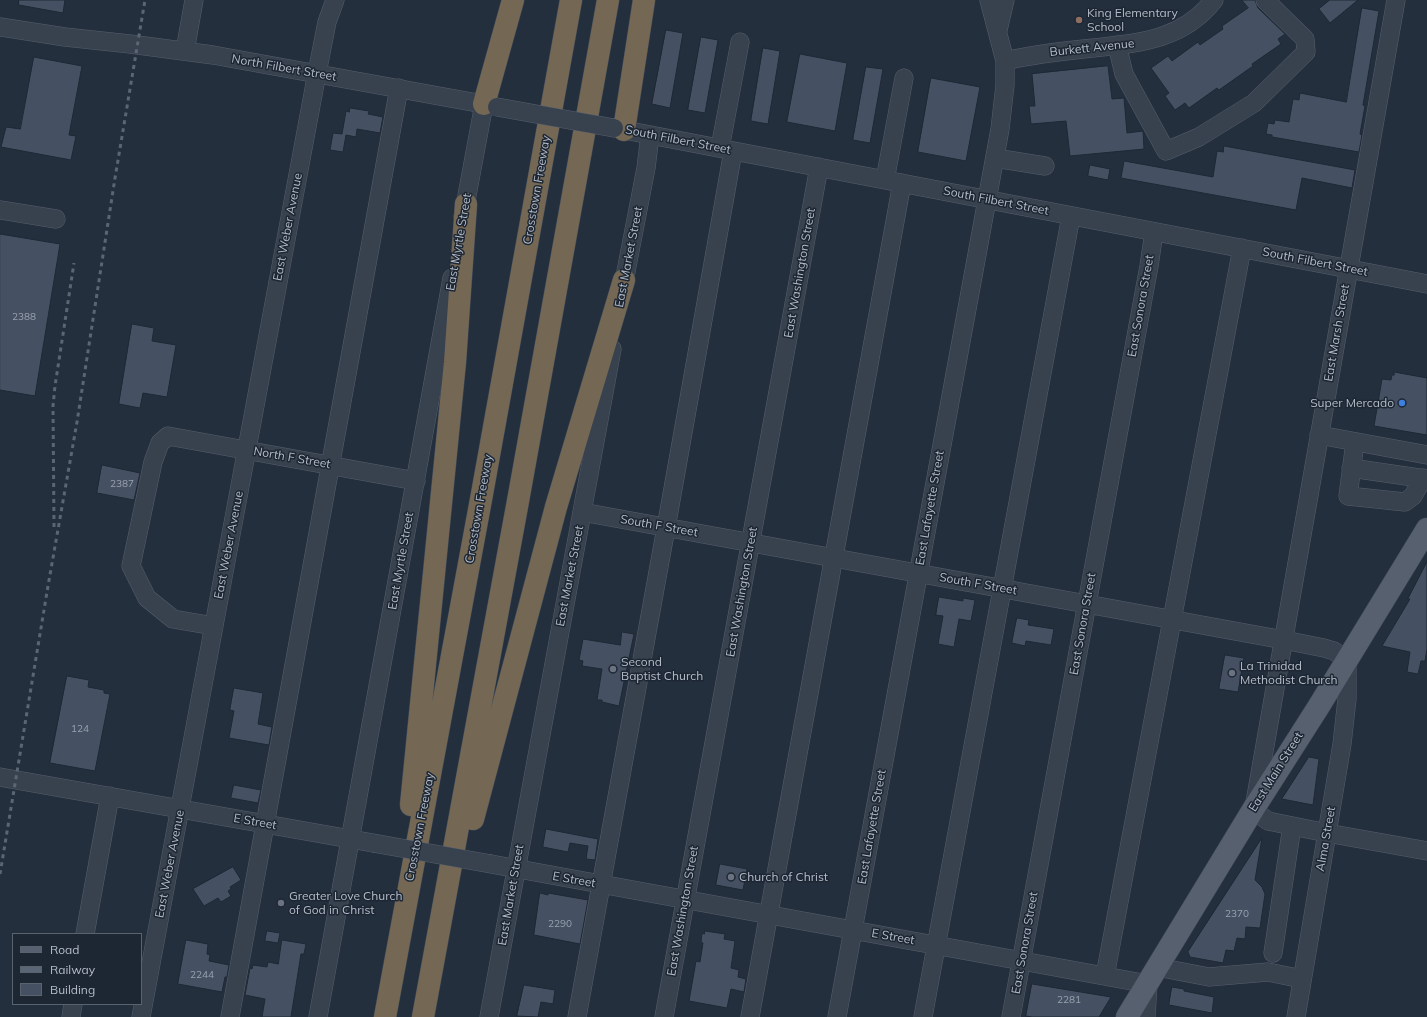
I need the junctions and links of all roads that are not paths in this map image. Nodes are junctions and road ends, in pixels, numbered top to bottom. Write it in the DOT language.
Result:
graph roads {
  1 [pos="194,0"];
  2 [pos="335,0"];
  3 [pos="513,0"];
  4 [pos="572,0"];
  5 [pos="608,0"];
  6 [pos="644,0"];
  7 [pos="989,0"];
  8 [pos="1005,0"];
  9 [pos="1214,0"];
  10 [pos="1264,0"];
  11 [pos="1396,0"];
  12 [pos="0,26"];
  13 [pos="998,32"];
  14 [pos="740,42"];
  15 [pos="1117,45"];
  16 [pos="185,51"];
  17 [pos="1005,61"];
  18 [pos="317,73"];
  19 [pos="904,78"];
  20 [pos="399,88"];
  21 [pos="491,106"];
  22 [pos="566,119"];
  23 [pos="619,129"];
  24 [pos="650,135"];
  25 [pos="727,150"];
  26 [pos="995,158"];
  27 [pos="1045,166"];
  28 [pos="819,167"];
  29 [pos="893,181"];
  30 [pos="987,200"];
  31 [pos="466,204"];
  32 [pos="0,210"];
  33 [pos="1071,216"];
  34 [pos="56,219"];
  35 [pos="1154,232"];
  36 [pos="1242,248"];
  37 [pos="1349,269"];
  38 [pos="624,280"];
  39 [pos="1427,284"];
  40 [pos="1320,436"];
  41 [pos="1355,442"];
  42 [pos="247,450"];
  43 [pos="1427,456"];
  44 [pos="331,465"];
  45 [pos="1351,468"];
  46 [pos="1425,479"];
  47 [pos="416,481"];
  48 [pos="582,512"];
  49 [pos="666,528"];
  50 [pos="1427,529"];
  51 [pos="751,543"];
  52 [pos="834,558"];
  53 [pos="918,573"];
  54 [pos="1003,588"];
  55 [pos="1086,603"];
  56 [pos="1171,619"];
  57 [pos="214,626"];
  58 [pos="1284,640"];
  59 [pos="1347,660"];
  60 [pos="0,777"];
  61 [pos="110,796"];
  62 [pos="1254,808"];
  63 [pos="180,809"];
  64 [pos="265,824"];
  65 [pos="1292,826"];
  66 [pos="1327,833"];
  67 [pos="350,839"];
  68 [pos="1427,851"];
  69 [pos="516,869"];
  70 [pos="601,885"];
  71 [pos="686,900"];
  72 [pos="769,915"];
  73 [pos="853,930"];
  74 [pos="85,933"];
  75 [pos="935,945"];
  76 [pos="1273,953"];
  77 [pos="396,955"];
  78 [pos="1021,961"];
  79 [pos="1152,975"];
  80 [pos="1105,976"];
  81 [pos="431,977"];
  82 [pos="1302,979"];
  83 [pos="73,1005"];
  84 [pos="71,1017"];
  85 [pos="141,1017"];
  86 [pos="230,1017"];
  87 [pos="318,1017"];
  88 [pos="385,1017"];
  89 [pos="423,1017"];
  90 [pos="489,1017"];
  91 [pos="576,1017"];
  92 [pos="664,1017"];
  93 [pos="750,1017"];
  94 [pos="837,1017"];
  95 [pos="923,1017"];
  96 [pos="1011,1017"];
  97 [pos="1127,1017"];
  98 [pos="1146,1017"];
  99 [pos="1296,1017"];
  1 -- 16 [label="street"];
  2 -- 18 [label="street"];
  3 -- 21 [label="highway"];
  4 -- 77 [label="highway, Crosstown Freeway"];
  5 -- 81 [label="highway"];
  6 -- 23 [label="highway"];
  7 -- 13 [label="street, East Lafayette Street"];
  8 -- 13 [label="street"];
  9 -- 15 [label="street, Burkett Avenue"];
  10 -- 15 [label="street"];
  11 -- 37 [label="street, East Marsh Street"];
  12 -- 16 [label="street, North Filbert Street"];
  13 -- 17 [label="street, East Lafayette Street"];
  14 -- 25 [label="street"];
  15 -- 17 [label="street, Burkett Avenue"];
  16 -- 18 [label="street, North Filbert Street"];
  17 -- 26 [label="street, East Lafayette Street"];
  18 -- 20 [label="street, North Filbert Street"];
  18 -- 42 [label="street, East Weber Avenue"];
  19 -- 29 [label="street"];
  20 -- 21 [label="street, North Filbert Street"];
  20 -- 44 [label="street"];
  21 -- 22 [label="street, North Filbert Street, bridge"];
  21 -- 31 [label="street, East Myrtle Street"];
  22 -- 23 [label="street, South Filbert Street, bridge"];
  23 -- 24 [label="street, South Filbert Street"];
  24 -- 25 [label="street, South Filbert Street"];
  24 -- 38 [label="street, East Market Street"];
  25 -- 28 [label="street, South Filbert Street"];
  25 -- 49 [label="street"];
  26 -- 27 [label="street"];
  26 -- 30 [label="street, East Lafayette Street"];
  28 -- 29 [label="street, South Filbert Street"];
  28 -- 51 [label="street, East Washington Street"];
  29 -- 30 [label="street, South Filbert Street"];
  29 -- 52 [label="street"];
  30 -- 33 [label="street, South Filbert Street"];
  30 -- 53 [label="street, East Lafayette Street"];
  31 -- 47 [label="street, East Myrtle Street"];
  31 -- 77 [label="highway"];
  32 -- 34 [label="street"];
  33 -- 35 [label="street, South Filbert Street"];
  33 -- 54 [label="street"];
  35 -- 36 [label="street, South Filbert Street"];
  35 -- 55 [label="street, East Sonora Street"];
  36 -- 37 [label="street, South Filbert Street"];
  36 -- 56 [label="street"];
  37 -- 39 [label="street, South Filbert Street"];
  37 -- 40 [label="street, East Marsh Street"];
  38 -- 48 [label="street, East Market Street"];
  38 -- 81 [label="highway"];
  40 -- 41 [label="street"];
  40 -- 58 [label="street, East Marsh Street"];
  41 -- 43 [label="street"];
  41 -- 45 [label="street"];
  42 -- 44 [label="street, North F Street"];
  42 -- 57 [label="street, East Weber Avenue"];
  42 -- 57 [label="street, North F Street"];
  44 -- 47 [label="street, North F Street"];
  44 -- 64 [label="street"];
  45 -- 46 [label="street"];
  45 -- 46 [label="street"];
  47 -- 67 [label="street, East Myrtle Street"];
  48 -- 49 [label="street, South F Street"];
  48 -- 69 [label="street, East Market Street"];
  49 -- 51 [label="street, South F Street"];
  49 -- 70 [label="street"];
  50 -- 59 [label="main road, East Main Street"];
  51 -- 52 [label="street, South F Street"];
  51 -- 71 [label="street, East Washington Street"];
  52 -- 53 [label="street, South F Street"];
  52 -- 72 [label="street"];
  53 -- 54 [label="street, South F Street"];
  53 -- 73 [label="street, East Lafayette Street"];
  54 -- 55 [label="street, South F Street"];
  54 -- 75 [label="street"];
  55 -- 56 [label="street, South F Street"];
  55 -- 78 [label="street, East Sonora Street"];
  56 -- 58 [label="street, South F Street"];
  56 -- 80 [label="street"];
  57 -- 63 [label="street, East Weber Avenue"];
  58 -- 59 [label="street, South F Street"];
  58 -- 62 [label="street, East Marsh Street"];
  59 -- 62 [label="main road, East Main Street"];
  59 -- 66 [label="street, Alma Street"];
  60 -- 61 [label="street, E Street"];
  61 -- 63 [label="street, E Street"];
  61 -- 74 [label="street"];
  62 -- 65 [label="street"];
  62 -- 79 [label="main road, East Main Street"];
  63 -- 64 [label="street, E Street"];
  63 -- 85 [label="street, East Weber Avenue"];
  64 -- 67 [label="street, E Street"];
  64 -- 86 [label="street"];
  65 -- 66 [label="street"];
  65 -- 76 [label="street"];
  66 -- 68 [label="street"];
  66 -- 82 [label="street, Alma Street"];
  67 -- 69 [label="street, E Street, bridge"];
  67 -- 87 [label="street, East Myrtle Street"];
  69 -- 70 [label="street, E Street"];
  69 -- 90 [label="street, East Market Street"];
  70 -- 71 [label="street, E Street"];
  70 -- 91 [label="street"];
  71 -- 72 [label="street, E Street"];
  71 -- 92 [label="street, East Washington Street"];
  72 -- 73 [label="street, E Street"];
  72 -- 93 [label="street"];
  73 -- 75 [label="street, E Street"];
  73 -- 94 [label="street, East Lafayette Street"];
  75 -- 78 [label="street, E Street"];
  75 -- 95 [label="street"];
  77 -- 88 [label="highway, Crosstown Freeway"];
  78 -- 80 [label="street, E Street"];
  78 -- 96 [label="street, East Sonora Street"];
  79 -- 80 [label="street, E Street"];
  79 -- 82 [label="street, E Street"];
  79 -- 97 [label="main road, East Main Street"];
  79 -- 98 [label="street"];
  81 -- 89 [label="highway"];
  82 -- 99 [label="street, Alma Street"];
  83 -- 84 [label="street"];
}
